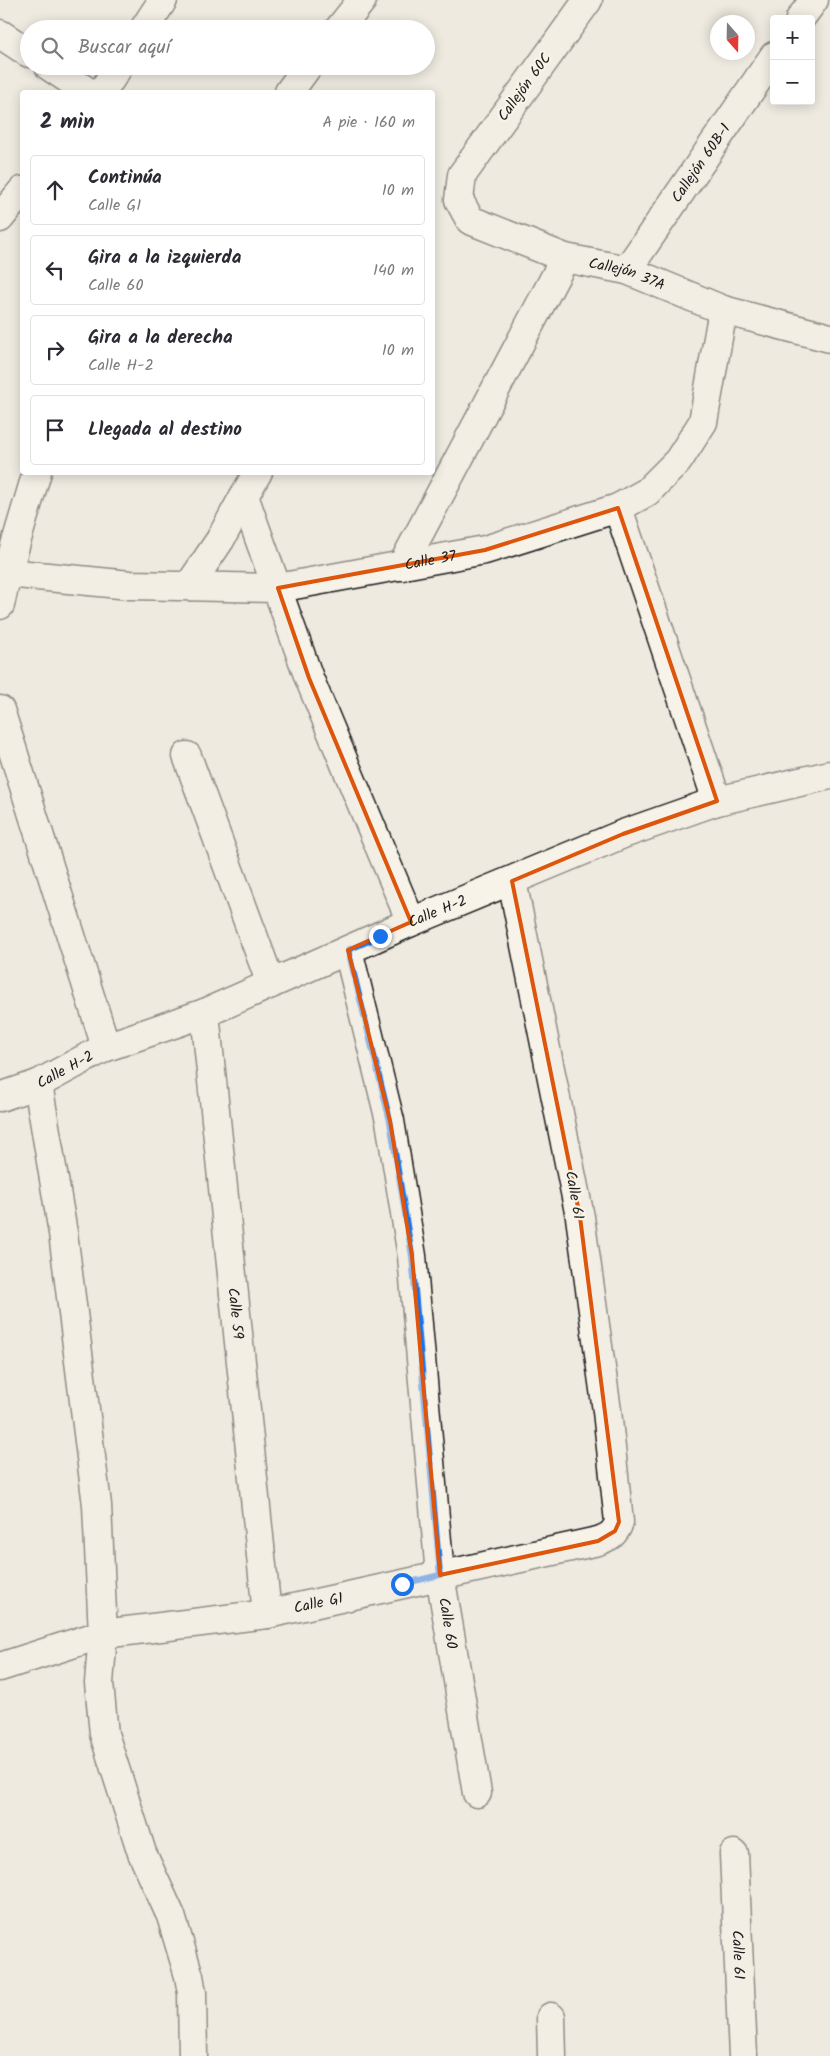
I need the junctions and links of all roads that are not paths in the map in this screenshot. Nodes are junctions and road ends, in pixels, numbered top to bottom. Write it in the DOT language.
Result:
graph roads {
  1 [pos="163,0"];
  2 [pos="362,0"];
  3 [pos="588,0"];
  4 [pos="814,0"];
  5 [pos="803,15"];
  6 [pos="150,20"];
  7 [pos="345,20"];
  8 [pos="0,34"];
  9 [pos="20,47"];
  10 [pos="771,60"];
  11 [pos="62,75"];
  12 [pos="113,75"];
  13 [pos="301,75"];
  14 [pos="85,90"];
  15 [pos="103,90"];
  16 [pos="290,90"];
  17 [pos="462,175"];
  18 [pos="20,193"];
  19 [pos="0,218"];
  20 [pos="566,258"];
  21 [pos="627,270"];
  22 [pos="723,310"];
  23 [pos="830,338"];
  24 [pos="36,475"];
  25 [pos="256,475"];
  26 [pos="244,496"];
  27 [pos="618,508"];
  28 [pos="402,566"];
  29 [pos="4,571"];
  30 [pos="189,586"];
  31 [pos="278,588"];
  32 [pos="0,605"];
  33 [pos="0,710"];
  34 [pos="186,756"];
  35 [pos="830,774"];
  36 [pos="717,801"];
  37 [pos="512,881"];
  38 [pos="411,922"];
  39 [pos="348,950"];
  40 [pos="271,984"];
  41 [pos="205,1013"];
  42 [pos="106,1047"];
  43 [pos="38,1084"];
  44 [pos="0,1097"];
  45 [pos="616,1513"];
  46 [pos="440,1575"];
  47 [pos="268,1614"];
  48 [pos="103,1634"];
  49 [pos="0,1667"];
  50 [pos="477,1793"];
  51 [pos="734,1854"];
  52 [pos="551,2017"];
  53 [pos="193,2056"];
  54 [pos="552,2056"];
  55 [pos="743,2056"];
  1 -- 6 [label="street"];
  2 -- 7 [label="street"];
  3 -- 17 [label="street, Callejón 60C"];
  4 -- 5 [label="street"];
  8 -- 9 [label="street"];
  10 -- 21 [label="street, Callejón 60B-1"];
  11 -- 14 [label="street"];
  12 -- 15 [label="street"];
  13 -- 16 [label="street"];
  17 -- 20 [label="street, Callejón 37A"];
  18 -- 19 [label="street"];
  20 -- 21 [label="street, Callejón 37A"];
  20 -- 28 [label="street"];
  21 -- 22 [label="street, Callejón 37A"];
  22 -- 23 [label="street, Callejón 37A"];
  22 -- 27 [label="street, Calle 37"];
  24 -- 29 [label="street"];
  25 -- 26 [label="street"];
  26 -- 30 [label="street"];
  26 -- 31 [label="street"];
  27 -- 28 [label="street, Calle 37"];
  27 -- 36 [label="street"];
  28 -- 31 [label="street, Calle 37"];
  29 -- 30 [label="street, Calle 37"];
  29 -- 32 [label="street"];
  30 -- 31 [label="street, Calle 37"];
  31 -- 38 [label="street"];
  33 -- 42 [label="street"];
  34 -- 40 [label="street"];
  35 -- 36 [label="street, Calle H-2"];
  36 -- 37 [label="street, Calle H-2"];
  37 -- 38 [label="street, Calle H-2"];
  37 -- 45 [label="street, Calle 61"];
  38 -- 39 [label="street, Calle H-2"];
  39 -- 40 [label="street, Calle H-2"];
  39 -- 46 [label="street, Calle 60"];
  40 -- 41 [label="street, Calle H-2"];
  41 -- 42 [label="street, Calle H-2"];
  41 -- 47 [label="street, Calle 59"];
  42 -- 43 [label="street, Calle H-2"];
  43 -- 44 [label="street, Calle H-2"];
  43 -- 48 [label="street"];
  45 -- 46 [label="street, Calle G1"];
  46 -- 47 [label="street, Calle G1"];
  46 -- 50 [label="street, Calle 60"];
  47 -- 48 [label="street, Calle G1"];
  48 -- 49 [label="street, Calle G1"];
  48 -- 53 [label="street"];
  51 -- 55 [label="street, Calle 61"];
  52 -- 54 [label="street"];
}
